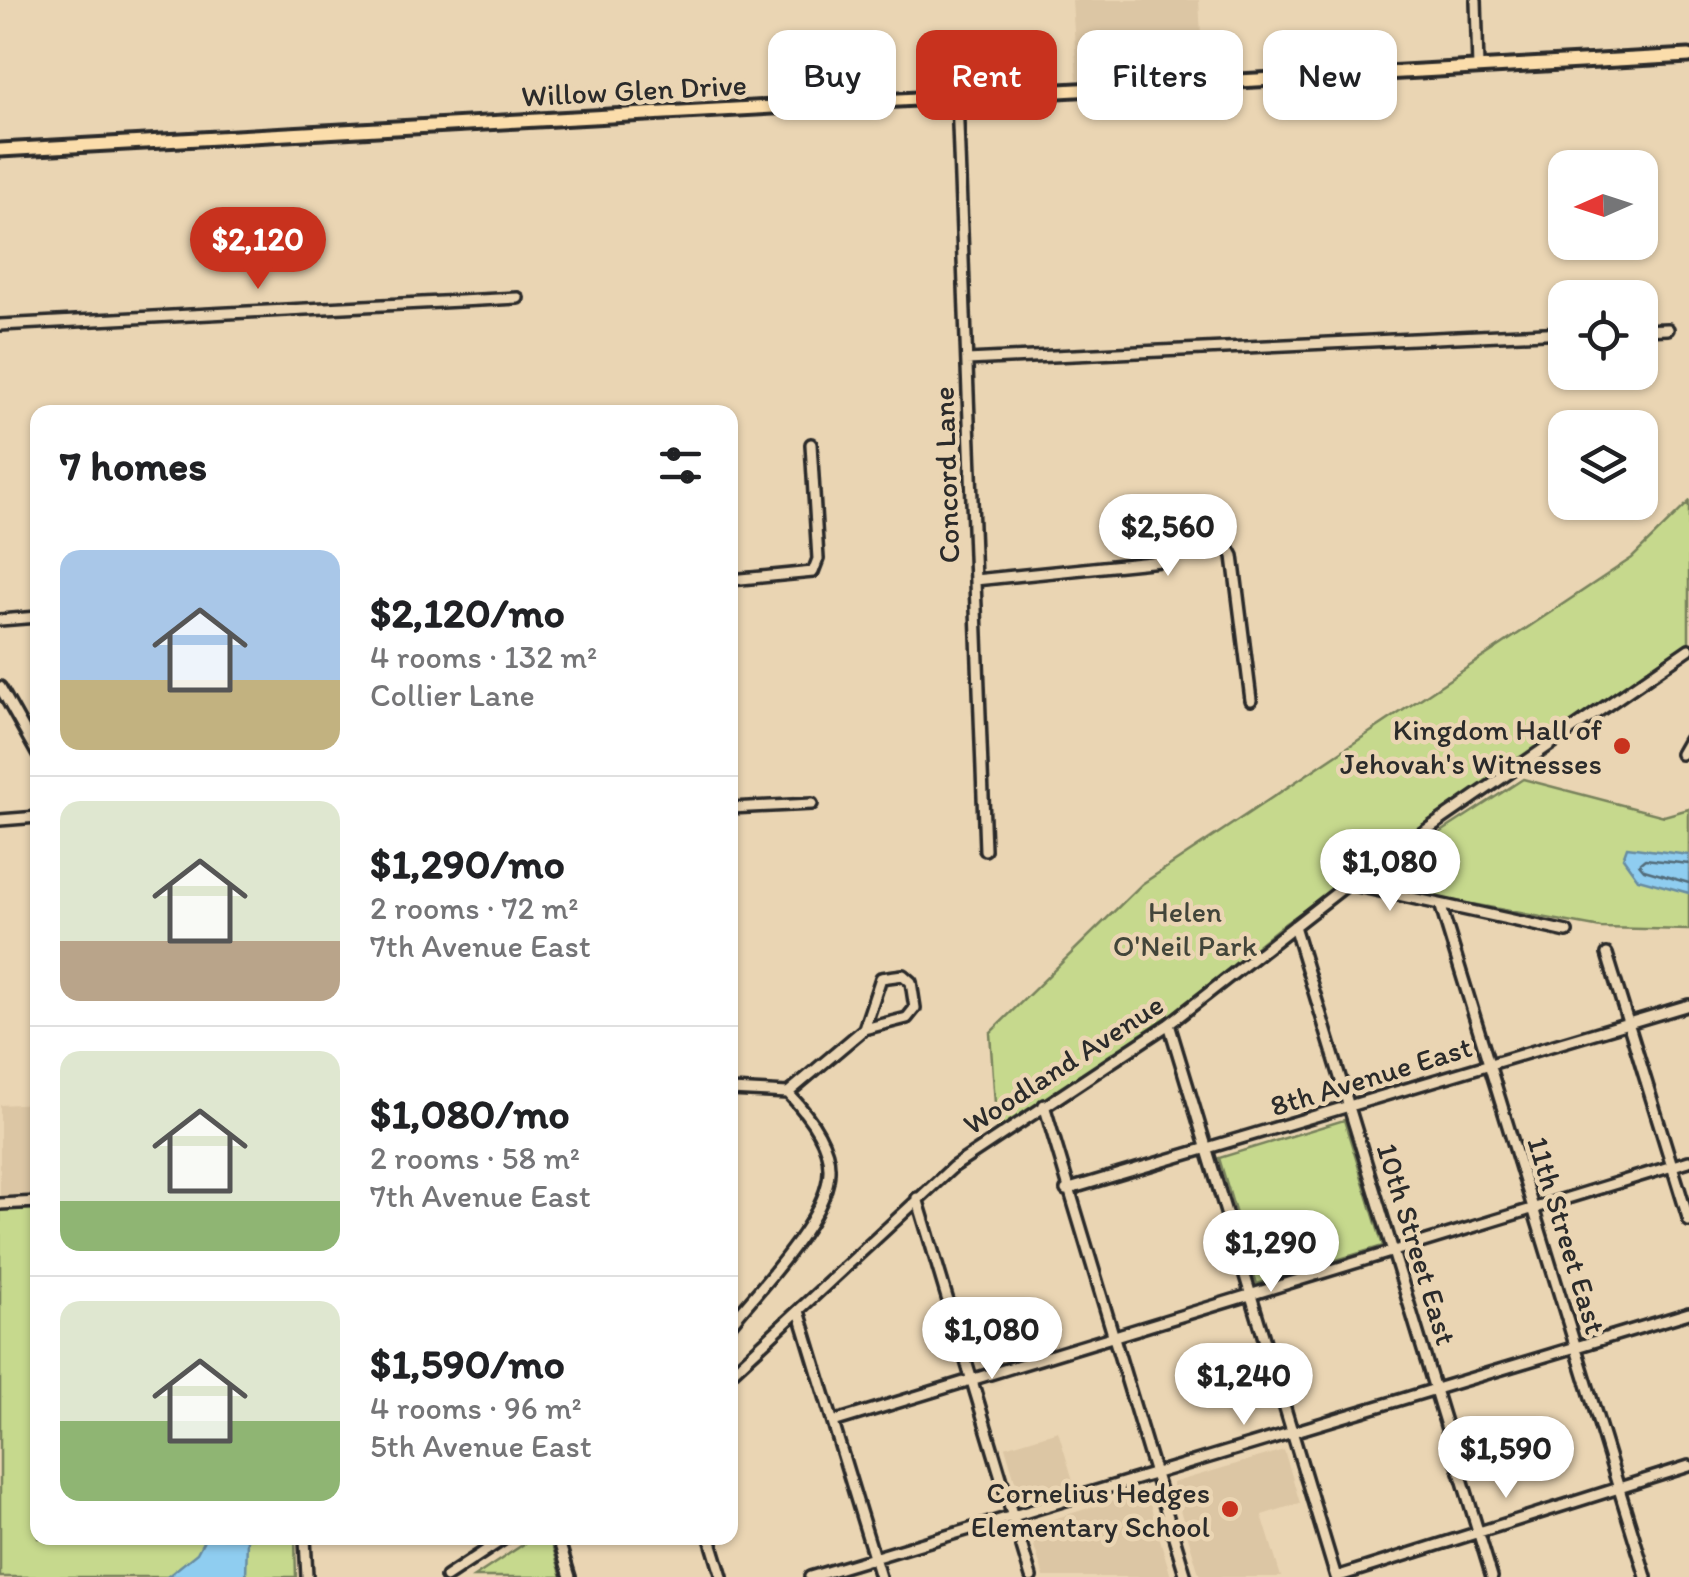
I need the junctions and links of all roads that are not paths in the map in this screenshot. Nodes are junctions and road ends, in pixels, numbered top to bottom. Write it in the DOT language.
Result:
graph roads {
  1 [pos="1476,0"];
  2 [pos="1689,56"];
  3 [pos="1478,68"];
  4 [pos="1057,92"];
  5 [pos="916,100"];
  6 [pos="958,120"];
  7 [pos="0,150"];
  8 [pos="518,298"];
  9 [pos="0,326"];
  10 [pos="1658,329"];
  11 [pos="1668,329"];
  12 [pos="1548,333"];
  13 [pos="967,360"];
  14 [pos="811,444"];
  15 [pos="738,579"];
  16 [pos="975,580"];
  17 [pos="30,618"];
  18 [pos="0,620"];
  19 [pos="1689,649"];
  20 [pos="0,687"];
  21 [pos="1252,700"];
  22 [pos="1689,740"];
  23 [pos="30,741"];
  24 [pos="1681,754"];
  25 [pos="812,804"];
  26 [pos="738,808"];
  27 [pos="30,818"];
  28 [pos="0,820"];
  29 [pos="985,850"];
  30 [pos="1348,884"];
  31 [pos="1441,907"];
  32 [pos="1294,926"];
  33 [pos="1568,932"];
  34 [pos="1608,954"];
  35 [pos="1689,1005"];
  36 [pos="1169,1024"];
  37 [pos="1629,1024"];
  38 [pos="864,1030"];
  39 [pos="1490,1066"];
  40 [pos="738,1090"];
  41 [pos="788,1093"];
  42 [pos="1044,1105"];
  43 [pos="1350,1109"];
  44 [pos="1207,1150"];
  45 [pos="1689,1161"];
  46 [pos="1672,1166"];
  47 [pos="1066,1190"];
  48 [pos="917,1198"];
  49 [pos="30,1202"];
  50 [pos="0,1204"];
  51 [pos="1533,1208"];
  52 [pos="1689,1222"];
  53 [pos="1393,1250"];
  54 [pos="1251,1294"];
  55 [pos="799,1311"];
  56 [pos="1689,1313"];
  57 [pos="738,1315"];
  58 [pos="1112,1336"];
  59 [pos="1576,1347"];
  60 [pos="738,1367"];
  61 [pos="971,1380"];
  62 [pos="1435,1390"];
  63 [pos="833,1422"];
  64 [pos="1293,1433"];
  65 [pos="1689,1466"];
  66 [pos="1156,1475"];
  67 [pos="1619,1488"];
  68 [pos="1012,1516"];
  69 [pos="1478,1529"];
  70 [pos="305,1545"];
  71 [pos="494,1545"];
  72 [pos="560,1545"];
  73 [pos="712,1545"];
  74 [pos="874,1557"];
  75 [pos="307,1577"];
  76 [pos="446,1577"];
  77 [pos="570,1577"];
  78 [pos="722,1577"];
  79 [pos="810,1577"];
  80 [pos="880,1577"];
  81 [pos="1030,1577"];
  82 [pos="1186,1577"];
  83 [pos="1336,1577"];
  84 [pos="1492,1577"];
  85 [pos="1646,1577"];
  1 -- 3 [label="street"];
  2 -- 3 [label="main road, Willow Glen Drive"];
  3 -- 4 [label="main road, Willow Glen Drive"];
  5 -- 7 [label="main road, Willow Glen Drive"];
  6 -- 13 [label="street, Concord Lane"];
  8 -- 9 [label="street"];
  10 -- 11 [label="street"];
  12 -- 13 [label="street"];
  13 -- 16 [label="street, Concord Lane"];
  14 -- 15 [label="street"];
  16 -- 21 [label="street"];
  16 -- 29 [label="street, Concord Lane"];
  17 -- 18 [label="street"];
  19 -- 30 [label="street, Woodland Avenue"];
  20 -- 23 [label="street"];
  22 -- 24 [label="street"];
  25 -- 26 [label="street"];
  27 -- 28 [label="street"];
  30 -- 31 [label="street"];
  30 -- 32 [label="street, Woodland Avenue"];
  31 -- 33 [label="street"];
  31 -- 39 [label="street, 11th Street East"];
  32 -- 36 [label="street, Woodland Avenue"];
  32 -- 43 [label="street, 10th Street East"];
  34 -- 37 [label="street"];
  35 -- 37 [label="street, 8th Avenue East"];
  36 -- 42 [label="street, Woodland Avenue"];
  36 -- 44 [label="street"];
  37 -- 39 [label="street, 8th Avenue East"];
  37 -- 46 [label="street"];
  38 -- 38 [label="street"];
  38 -- 41 [label="street"];
  39 -- 43 [label="street, 8th Avenue East"];
  39 -- 51 [label="street, 11th Street East"];
  40 -- 41 [label="street"];
  41 -- 57 [label="street"];
  42 -- 47 [label="street"];
  42 -- 48 [label="street, Woodland Avenue"];
  43 -- 44 [label="street, 8th Avenue East"];
  43 -- 53 [label="street, 10th Street East"];
  44 -- 47 [label="street, 8th Avenue East"];
  44 -- 54 [label="street"];
  45 -- 46 [label="street"];
  46 -- 51 [label="street"];
  46 -- 52 [label="street"];
  47 -- 58 [label="street"];
  48 -- 55 [label="street, Woodland Avenue"];
  48 -- 61 [label="street"];
  49 -- 50 [label="street"];
  51 -- 53 [label="street"];
  51 -- 59 [label="street, 11th Street East"];
  53 -- 54 [label="street"];
  53 -- 62 [label="street, 10th Street East"];
  54 -- 58 [label="street"];
  54 -- 64 [label="street"];
  55 -- 60 [label="street, Woodland Avenue"];
  55 -- 63 [label="street"];
  56 -- 59 [label="street"];
  58 -- 61 [label="street"];
  58 -- 66 [label="street"];
  59 -- 62 [label="street"];
  59 -- 67 [label="street, 11th Street East"];
  61 -- 63 [label="street"];
  61 -- 68 [label="street"];
  62 -- 64 [label="street"];
  62 -- 69 [label="street, 10th Street East"];
  63 -- 74 [label="street"];
  64 -- 66 [label="street"];
  64 -- 83 [label="street"];
  65 -- 67 [label="street"];
  66 -- 68 [label="street"];
  66 -- 82 [label="street"];
  67 -- 69 [label="street"];
  67 -- 85 [label="street, 11th Street East"];
  68 -- 74 [label="street"];
  68 -- 81 [label="street"];
  69 -- 83 [label="street"];
  69 -- 84 [label="street, 10th Street East"];
  70 -- 75 [label="street"];
  71 -- 76 [label="street"];
  72 -- 77 [label="street"];
  73 -- 78 [label="street"];
  74 -- 79 [label="street"];
  74 -- 80 [label="street"];
}
